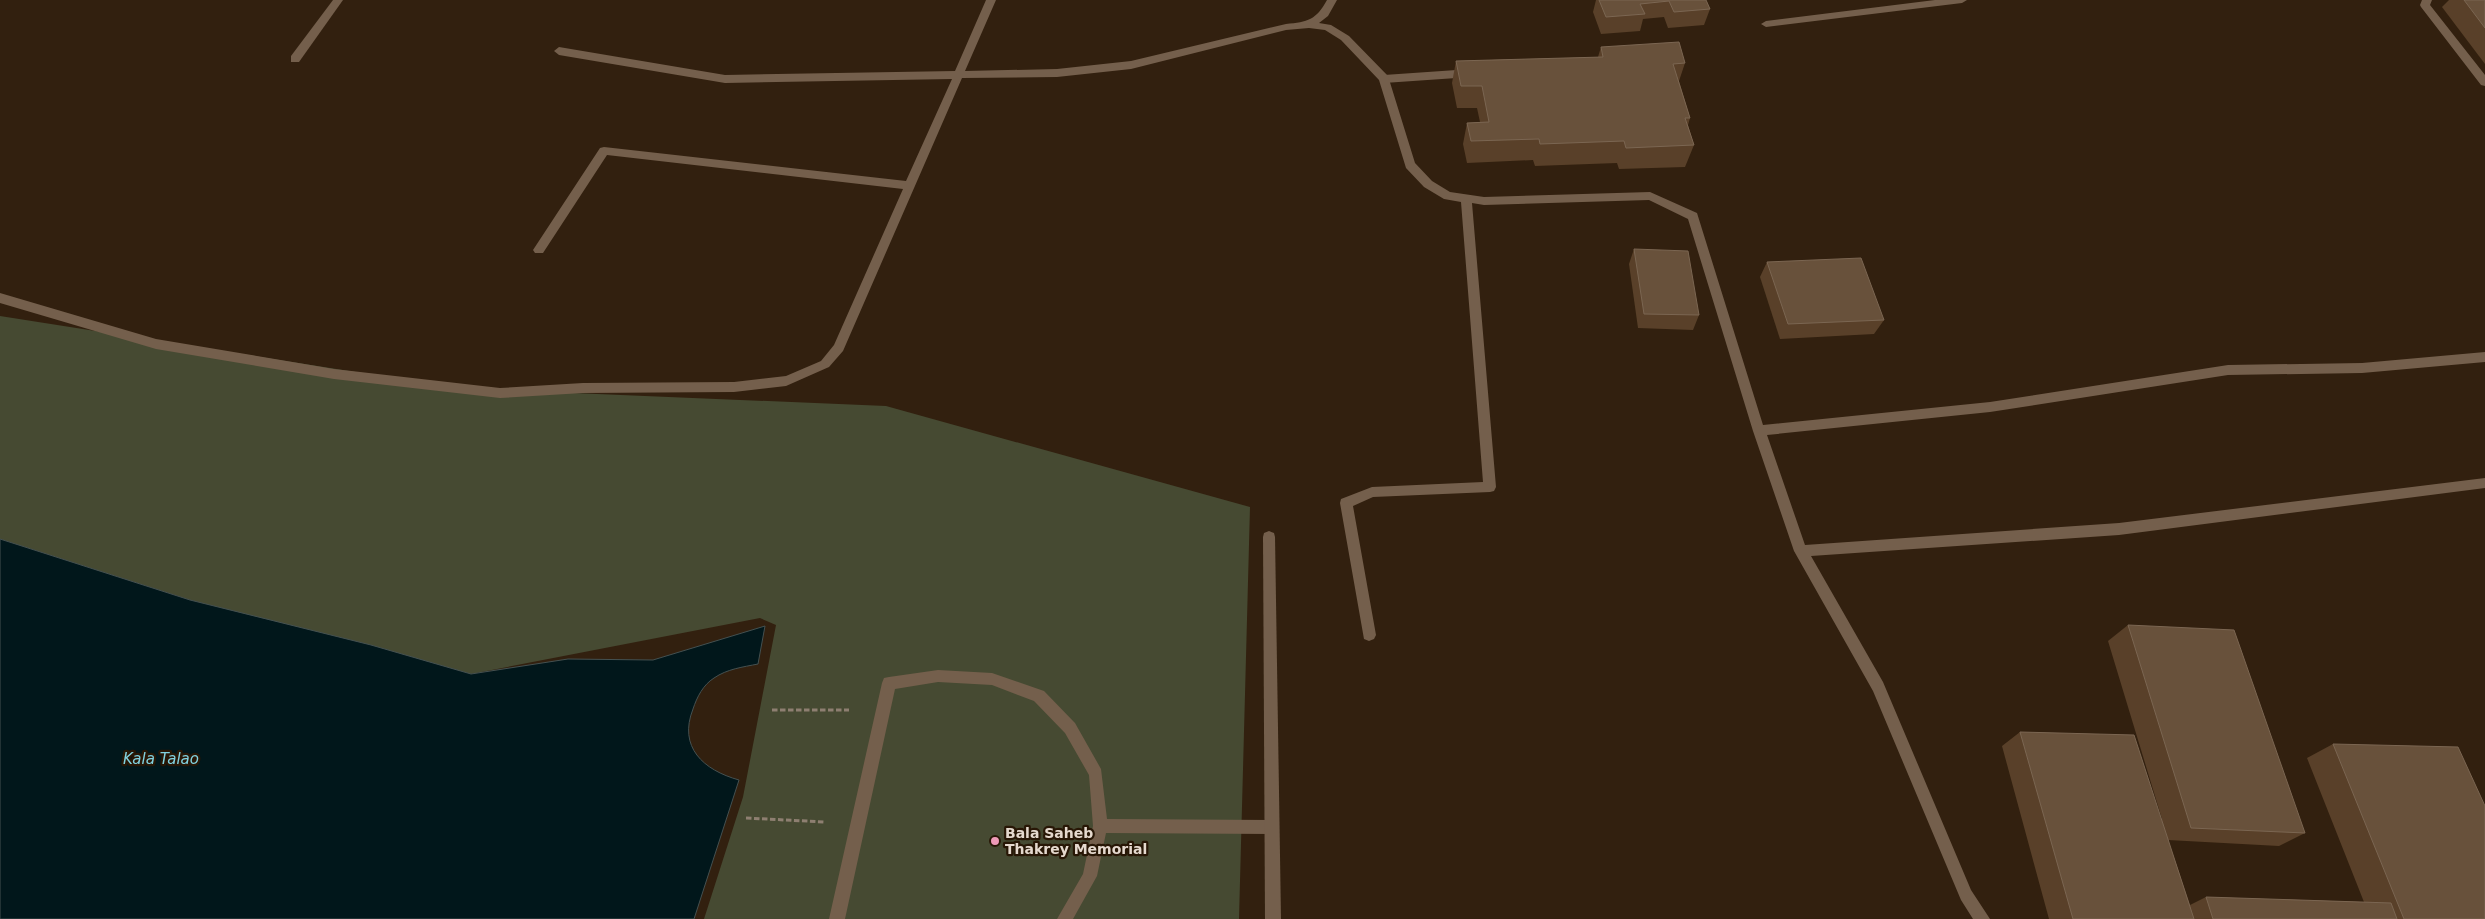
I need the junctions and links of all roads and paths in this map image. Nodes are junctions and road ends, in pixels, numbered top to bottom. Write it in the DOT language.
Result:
graph roads {
  1 [pos="338,0"];
  2 [pos="990,0"];
  3 [pos="1332,0"];
  4 [pos="1962,0"];
  5 [pos="2427,0"];
  6 [pos="1766,24"];
  7 [pos="1309,25"];
  8 [pos="559,52"];
  9 [pos="295,60"];
  10 [pos="1487,72"];
  11 [pos="958,74"];
  12 [pos="1384,79"];
  13 [pos="2485,82"];
  14 [pos="910,186"];
  15 [pos="1466,198"];
  16 [pos="539,250"];
  17 [pos="0,298"];
  18 [pos="2485,357"];
  19 [pos="1759,430"];
  20 [pos="2485,483"];
  21 [pos="1269,537"];
  22 [pos="1801,551"];
  23 [pos="1369,635"];
  24 [pos="772,710"];
  25 [pos="882,710"];
  26 [pos="746,818"];
  27 [pos="858,824"];
  28 [pos="1100,826"];
  29 [pos="1272,827"];
  30 [pos="837,919"];
  31 [pos="1065,919"];
  32 [pos="1273,919"];
  33 [pos="1982,919"];
  1 -- 9 [label="street"];
  2 -- 11 [label="street"];
  3 -- 7 [label="street"];
  4 -- 6 [label="street"];
  5 -- 13 [label="street"];
  7 -- 11 [label="street"];
  7 -- 12 [label="street"];
  8 -- 11 [label="street"];
  10 -- 12 [label="street"];
  11 -- 14 [label="street"];
  12 -- 15 [label="street"];
  14 -- 16 [label="street"];
  14 -- 17 [label="street"];
  15 -- 19 [label="street"];
  15 -- 23 [label="street"];
  18 -- 19 [label="street"];
  19 -- 22 [label="street"];
  20 -- 22 [label="street"];
  21 -- 29 [label="street"];
  22 -- 33 [label="street"];
  24 -- 25 [label="path"];
  25 -- 27 [label="street"];
  25 -- 28 [label="street"];
  26 -- 27 [label="path"];
  27 -- 30 [label="street"];
  28 -- 29 [label="street"];
  28 -- 31 [label="street"];
  29 -- 32 [label="street"];
}
